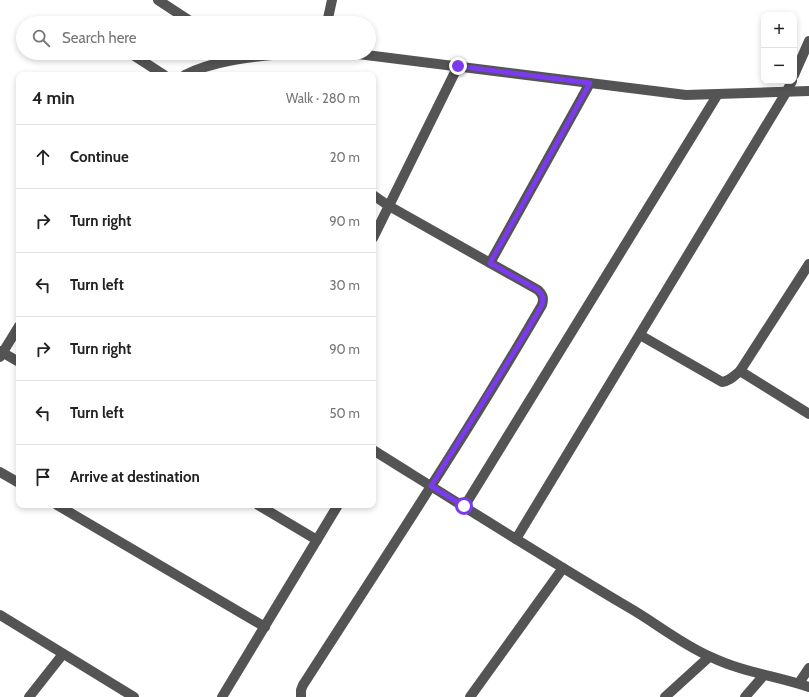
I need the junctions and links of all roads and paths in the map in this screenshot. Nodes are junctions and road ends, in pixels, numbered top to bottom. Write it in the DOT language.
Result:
graph roads {
  1 [pos="158,0"];
  2 [pos="332,0"];
  3 [pos="182,16"];
  4 [pos="329,16"];
  5 [pos="809,41"];
  6 [pos="376,56"];
  7 [pos="141,60"];
  8 [pos="229,60"];
  9 [pos="458,66"];
  10 [pos="797,68"];
  11 [pos="159,72"];
  12 [pos="190,72"];
  13 [pos="590,83"];
  14 [pos="790,84"];
  15 [pos="787,91"];
  16 [pos="809,91"];
  17 [pos="718,94"];
  18 [pos="376,197"];
  19 [pos="389,206"];
  20 [pos="376,232"];
  21 [pos="490,263"];
  22 [pos="809,264"];
  23 [pos="16,331"];
  24 [pos="640,335"];
  25 [pos="1,354"];
  26 [pos="16,361"];
  27 [pos="740,370"];
  28 [pos="809,414"];
  29 [pos="376,452"];
  30 [pos="0,472"];
  31 [pos="16,481"];
  32 [pos="431,486"];
  33 [pos="464,506"];
  34 [pos="62,508"];
  35 [pos="263,508"];
  36 [pos="336,508"];
  37 [pos="516,539"];
  38 [pos="317,540"];
  39 [pos="563,568"];
  40 [pos="0,615"];
  41 [pos="264,627"];
  42 [pos="63,654"];
  43 [pos="709,657"];
  44 [pos="809,668"];
  45 [pos="764,675"];
  46 [pos="804,685"];
  47 [pos="29,697"];
  48 [pos="134,697"];
  49 [pos="222,697"];
  50 [pos="301,697"];
  51 [pos="470,697"];
  52 [pos="665,697"];
  53 [pos="745,697"];
  1 -- 3 [label="street"];
  2 -- 4 [label="street"];
  5 -- 10 [label="street"];
  6 -- 9 [label="street"];
  7 -- 11 [label="street"];
  8 -- 12 [label="street"];
  9 -- 13 [label="street"];
  9 -- 19 [label="street"];
  13 -- 17 [label="street"];
  13 -- 21 [label="street"];
  14 -- 15 [label="street"];
  15 -- 16 [label="street"];
  15 -- 17 [label="street"];
  15 -- 24 [label="street"];
  17 -- 33 [label="street"];
  18 -- 19 [label="street"];
  19 -- 20 [label="street"];
  19 -- 21 [label="street"];
  21 -- 32 [label="street"];
  22 -- 27 [label="street"];
  23 -- 25 [label="street"];
  24 -- 27 [label="street"];
  24 -- 37 [label="street"];
  25 -- 26 [label="street"];
  27 -- 28 [label="street"];
  29 -- 32 [label="street"];
  30 -- 31 [label="street"];
  32 -- 33 [label="street"];
  32 -- 50 [label="street"];
  33 -- 37 [label="street"];
  34 -- 41 [label="street"];
  35 -- 38 [label="street"];
  36 -- 38 [label="street"];
  37 -- 39 [label="street"];
  38 -- 41 [label="street"];
  39 -- 43 [label="street"];
  39 -- 51 [label="street"];
  40 -- 42 [label="street"];
  41 -- 49 [label="street"];
  42 -- 47 [label="street"];
  42 -- 48 [label="street"];
  43 -- 45 [label="street"];
  43 -- 52 [label="street"];
  44 -- 46 [label="street"];
  45 -- 46 [label="street"];
  45 -- 53 [label="street"];
}
